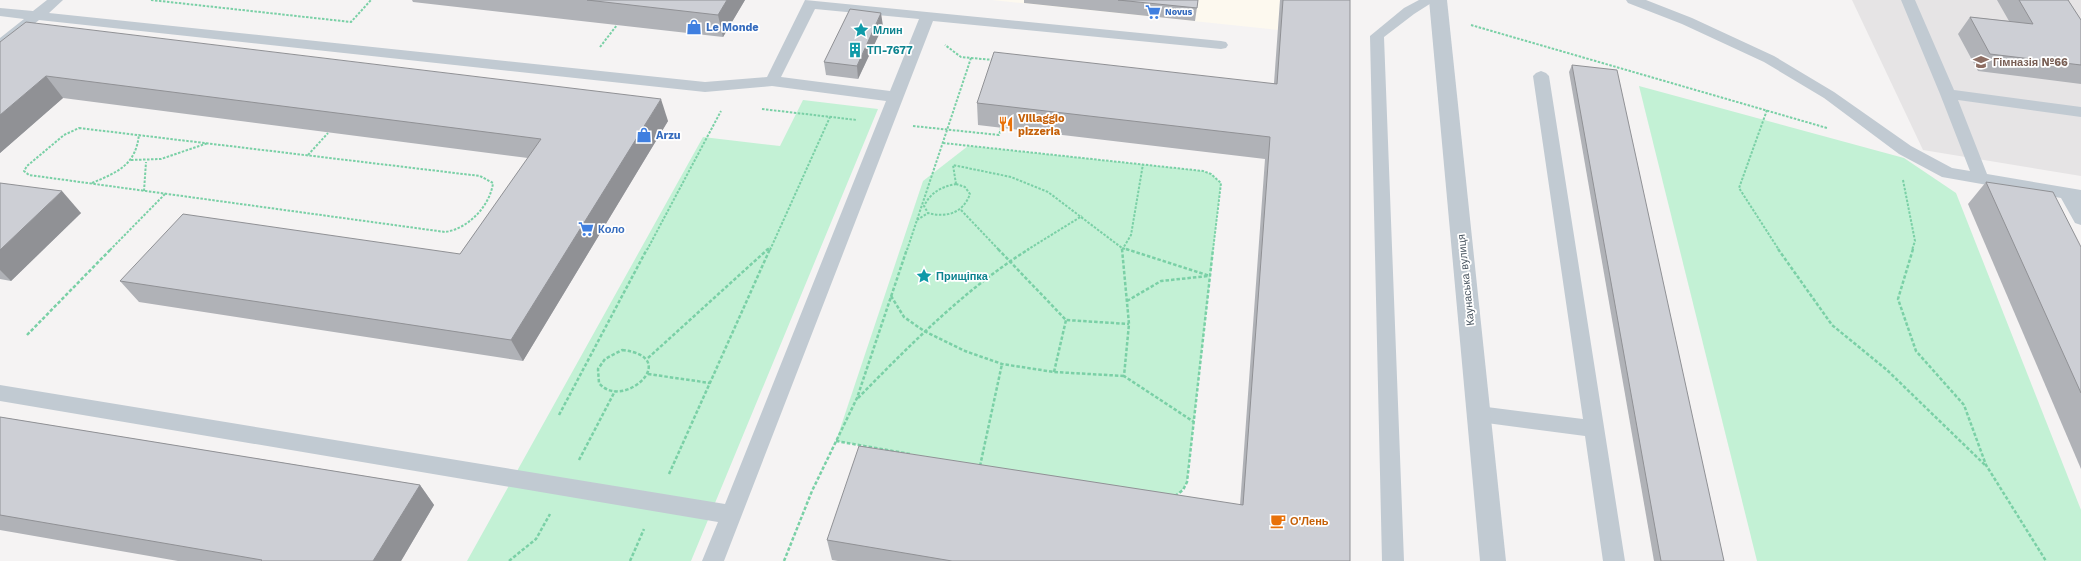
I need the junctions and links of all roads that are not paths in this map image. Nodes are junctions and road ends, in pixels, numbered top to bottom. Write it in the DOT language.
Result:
graph roads {
  1 [pos="56,0"];
  2 [pos="1429,0"];
  3 [pos="1438,0"];
  4 [pos="1633,0"];
  5 [pos="1908,0"];
  6 [pos="811,2"];
  7 [pos="0,12"];
  8 [pos="37,15"];
  9 [pos="927,16"];
  10 [pos="0,45"];
  11 [pos="1221,45"];
  12 [pos="1541,76"];
  13 [pos="772,81"];
  14 [pos="1948,94"];
  15 [pos="896,97"];
  16 [pos="2081,112"];
  17 [pos="1981,179"];
  18 [pos="2074,194"];
  19 [pos="2081,219"];
  20 [pos="0,393"];
  21 [pos="1479,414"];
  22 [pos="1594,430"];
  23 [pos="732,515"];
  24 [pos="713,561"];
  25 [pos="1393,561"];
  26 [pos="1493,561"];
  27 [pos="1614,561"];
  1 -- 8 [label="lane"];
  2 -- 25 [label="lane"];
  3 -- 21 [label="street, Каунаська вулиця"];
  4 -- 17 [label="lane"];
  5 -- 14 [label="lane"];
  6 -- 9 [label="lane"];
  6 -- 13 [label="lane"];
  7 -- 8 [label="lane"];
  8 -- 10 [label="lane"];
  8 -- 13 [label="lane"];
  9 -- 11 [label="lane"];
  9 -- 15 [label="lane"];
  12 -- 22 [label="lane"];
  13 -- 15 [label="lane"];
  14 -- 16 [label="lane"];
  14 -- 17 [label="lane"];
  15 -- 23 [label="lane"];
  17 -- 18 [label="lane"];
  18 -- 19 [label="lane"];
  20 -- 23 [label="lane"];
  21 -- 22 [label="lane"];
  21 -- 26 [label="street, Каунаська вулиця"];
  22 -- 27 [label="lane"];
  23 -- 24 [label="lane"];
}
